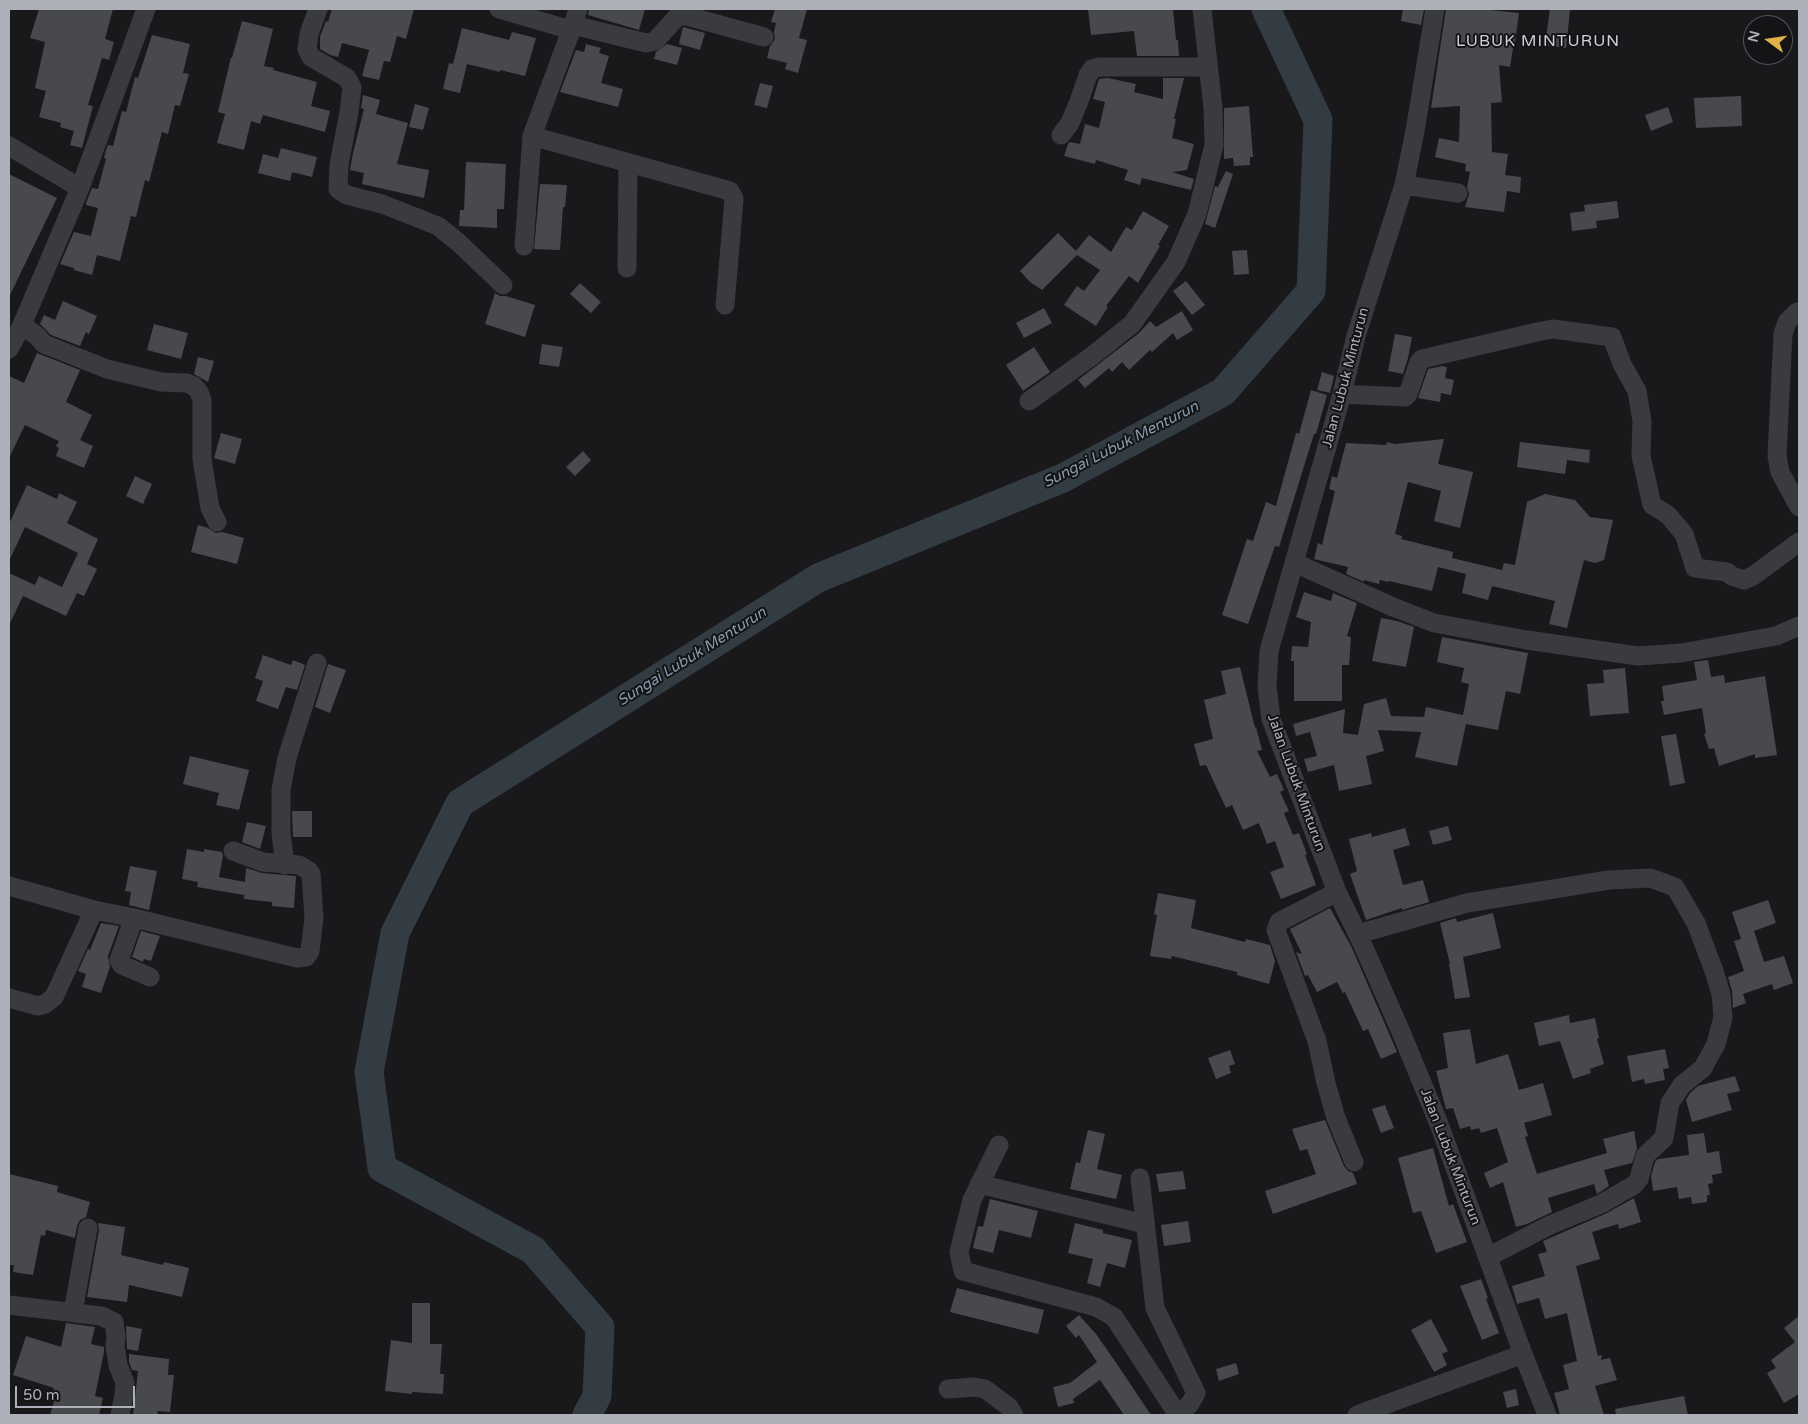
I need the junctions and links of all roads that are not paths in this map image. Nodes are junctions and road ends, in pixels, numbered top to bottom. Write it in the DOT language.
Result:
graph roads {
  1 [pos="146,9"];
  2 [pos="318,9"];
  3 [pos="499,9"];
  4 [pos="1202,9"];
  5 [pos="1435,9"];
  6 [pos="574,21"];
  7 [pos="764,37"];
  8 [pos="1208,67"];
  9 [pos="1062,135"];
  10 [pos="532,136"];
  11 [pos="9,146"];
  12 [pos="628,162"];
  13 [pos="1404,185"];
  14 [pos="80,188"];
  15 [pos="1458,193"];
  16 [pos="524,246"];
  17 [pos="627,268"];
  18 [pos="502,285"];
  19 [pos="725,305"];
  20 [pos="1797,312"];
  21 [pos="22,325"];
  22 [pos="9,349"];
  23 [pos="1342,394"];
  24 [pos="1029,401"];
  25 [pos="1799,507"];
  26 [pos="217,522"];
  27 [pos="1799,542"];
  28 [pos="1295,563"];
  29 [pos="1799,626"];
  30 [pos="317,663"];
  31 [pos="233,851"];
  32 [pos="286,865"];
  33 [pos="9,886"];
  34 [pos="1337,892"];
  35 [pos="94,910"];
  36 [pos="134,918"];
  37 [pos="1358,934"];
  38 [pos="150,977"];
  39 [pos="9,998"];
  40 [pos="999,1145"];
  41 [pos="1354,1162"];
  42 [pos="1140,1178"];
  43 [pos="979,1184"];
  44 [pos="1145,1224"];
  45 [pos="88,1228"];
  46 [pos="1488,1257"];
  47 [pos="9,1305"];
  48 [pos="73,1312"];
  49 [pos="1523,1354"];
  50 [pos="948,1389"];
  51 [pos="120,1415"];
  52 [pos="1014,1415"];
  53 [pos="1178,1415"];
  54 [pos="1357,1415"];
  55 [pos="1547,1415"];
  1 -- 14 [label="street"];
  2 -- 18 [label="street"];
  3 -- 6 [label="street"];
  4 -- 8 [label="street"];
  5 -- 13 [label="street, Jalan Lubuk Minturun"];
  6 -- 7 [label="street"];
  6 -- 10 [label="street"];
  8 -- 9 [label="street"];
  8 -- 24 [label="street"];
  10 -- 12 [label="street"];
  10 -- 16 [label="street"];
  11 -- 14 [label="street"];
  12 -- 17 [label="street"];
  12 -- 19 [label="street"];
  13 -- 15 [label="street"];
  13 -- 23 [label="street, Jalan Lubuk Minturun"];
  14 -- 21 [label="street"];
  20 -- 25 [label="street"];
  21 -- 22 [label="street"];
  21 -- 26 [label="street"];
  23 -- 27 [label="street"];
  23 -- 28 [label="street, Jalan Lubuk Minturun"];
  28 -- 29 [label="street"];
  28 -- 34 [label="street, Jalan Lubuk Minturun"];
  30 -- 32 [label="street"];
  31 -- 32 [label="street"];
  32 -- 36 [label="street"];
  33 -- 35 [label="street"];
  34 -- 37 [label="street, Jalan Lubuk Minturun"];
  34 -- 41 [label="street"];
  35 -- 36 [label="street"];
  35 -- 39 [label="street"];
  36 -- 38 [label="street"];
  37 -- 46 [label="street, Jalan Lubuk Minturun"];
  37 -- 46 [label="street"];
  40 -- 43 [label="street"];
  42 -- 44 [label="street"];
  43 -- 44 [label="street"];
  43 -- 53 [label="street"];
  44 -- 53 [label="street"];
  45 -- 48 [label="street"];
  46 -- 49 [label="street, Jalan Lubuk Minturun"];
  47 -- 48 [label="street"];
  48 -- 51 [label="street"];
  49 -- 54 [label="street"];
  49 -- 55 [label="street, Jalan Lubuk Minturun"];
  50 -- 52 [label="street"];
}
